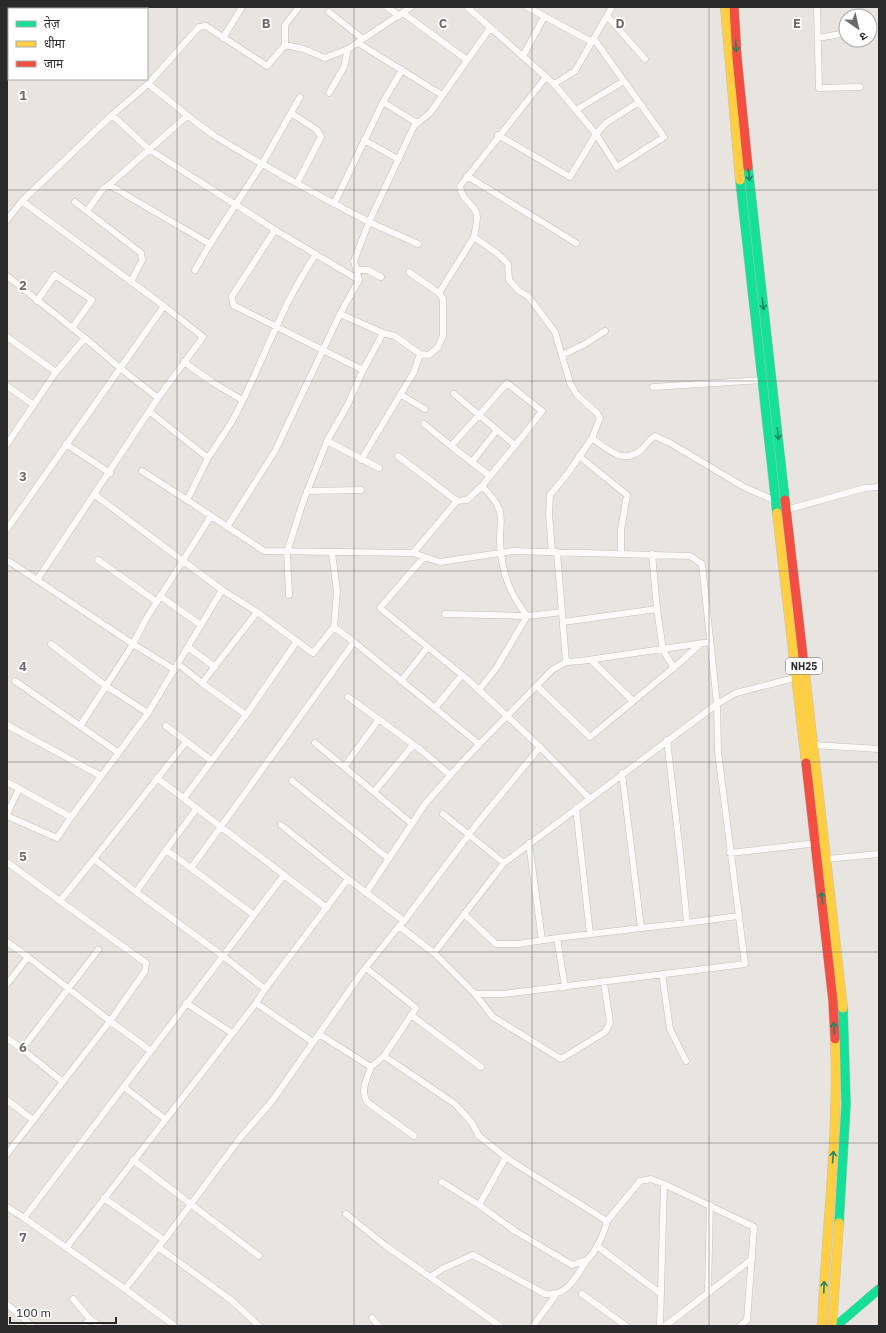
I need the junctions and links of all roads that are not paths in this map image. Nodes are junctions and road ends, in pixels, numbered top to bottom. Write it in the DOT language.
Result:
graph roads {
  1 [pos="242,7"];
  2 [pos="299,7"];
  3 [pos="387,7"];
  4 [pos="411,7"];
  5 [pos="467,7"];
  6 [pos="527,7"];
  7 [pos="612,7"];
  8 [pos="725,7"];
  9 [pos="734,7"];
  10 [pos="817,7"];
  11 [pos="330,12"];
  12 [pos="401,15"];
  13 [pos="607,16"];
  14 [pos="544,17"];
  15 [pos="490,28"];
  16 [pos="838,34"];
  17 [pos="223,38"];
  18 [pos="818,38"];
  19 [pos="593,40"];
  20 [pos="360,41"];
  21 [pos="285,45"];
  22 [pos="348,50"];
  23 [pos="523,56"];
  24 [pos="645,59"];
  25 [pos="467,60"];
  26 [pos="402,70"];
  27 [pos="546,77"];
  28 [pos="624,80"];
  29 [pos="148,84"];
  30 [pos="554,84"];
  31 [pos="860,87"];
  32 [pos="329,93"];
  33 [pos="442,95"];
  34 [pos="300,97"];
  35 [pos="383,102"];
  36 [pos="639,102"];
  37 [pos="576,110"];
  38 [pos="291,113"];
  39 [pos="112,115"];
  40 [pos="187,116"];
  41 [pos="416,123"];
  42 [pos="596,134"];
  43 [pos="498,135"];
  44 [pos="364,140"];
  45 [pos="150,150"];
  46 [pos="398,159"];
  47 [pos="262,164"];
  48 [pos="467,176"];
  49 [pos="297,183"];
  50 [pos="109,185"];
  51 [pos="22,201"];
  52 [pos="75,202"];
  53 [pos="235,204"];
  54 [pos="334,204"];
  55 [pos="87,211"];
  56 [pos="7,220"];
  57 [pos="369,222"];
  58 [pos="275,230"];
  59 [pos="474,237"];
  60 [pos="576,243"];
  61 [pos="210,244"];
  62 [pos="418,244"];
  63 [pos="316,254"];
  64 [pos="195,270"];
  65 [pos="356,270"];
  66 [pos="409,272"];
  67 [pos="7,276"];
  68 [pos="381,277"];
  69 [pos="359,280"];
  70 [pos="131,282"];
  71 [pos="439,293"];
  72 [pos="37,301"];
  73 [pos="164,306"];
  74 [pos="340,314"];
  75 [pos="276,327"];
  76 [pos="72,328"];
  77 [pos="605,331"];
  78 [pos="383,333"];
  79 [pos="7,337"];
  80 [pos="85,338"];
  81 [pos="322,350"];
  82 [pos="420,354"];
  83 [pos="562,355"];
  84 [pos="184,362"];
  85 [pos="120,368"];
  86 [pos="363,370"];
  87 [pos="56,372"];
  88 [pos="762,380"];
  89 [pos="7,386"];
  90 [pos="653,387"];
  91 [pos="454,394"];
  92 [pos="401,395"];
  93 [pos="158,398"];
  94 [pos="242,400"];
  95 [pos="34,405"];
  96 [pos="425,409"];
  97 [pos="150,412"];
  98 [pos="479,415"];
  99 [pos="424,424"];
  100 [pos="497,430"];
  101 [pos="592,438"];
  102 [pos="326,441"];
  103 [pos="7,444"];
  104 [pos="66,444"];
  105 [pos="515,445"];
  106 [pos="451,446"];
  107 [pos="398,456"];
  108 [pos="579,456"];
  109 [pos="208,458"];
  110 [pos="361,460"];
  111 [pos="472,462"];
  112 [pos="379,468"];
  113 [pos="142,471"];
  114 [pos="110,473"];
  115 [pos="490,476"];
  116 [pos="482,486"];
  117 [pos="879,486"];
  118 [pos="362,490"];
  119 [pos="307,491"];
  120 [pos="95,495"];
  121 [pos="186,500"];
  122 [pos="457,501"];
  123 [pos="776,501"];
  124 [pos="786,510"];
  125 [pos="212,516"];
  126 [pos="227,527"];
  127 [pos="7,529"];
  128 [pos="286,552"];
  129 [pos="555,552"];
  130 [pos="332,553"];
  131 [pos="413,553"];
  132 [pos="500,553"];
  133 [pos="621,553"];
  134 [pos="652,554"];
  135 [pos="424,557"];
  136 [pos="7,560"];
  137 [pos="98,560"];
  138 [pos="183,561"];
  139 [pos="38,580"];
  140 [pos="222,590"];
  141 [pos="289,595"];
  142 [pos="159,599"];
  143 [pos="657,608"];
  144 [pos="257,612"];
  145 [pos="562,612"];
  146 [pos="445,614"];
  147 [pos="527,616"];
  148 [pos="563,622"];
  149 [pos="201,626"];
  150 [pos="334,627"];
  151 [pos="297,641"];
  152 [pos="354,642"];
  153 [pos="710,642"];
  154 [pos="51,644"];
  155 [pos="133,644"];
  156 [pos="700,644"];
  157 [pos="188,647"];
  158 [pos="428,647"];
  159 [pos="663,650"];
  160 [pos="591,660"];
  161 [pos="566,662"];
  162 [pos="176,667"];
  163 [pos="215,667"];
  164 [pos="674,668"];
  165 [pos="462,675"];
  166 [pos="801,676"];
  167 [pos="15,681"];
  168 [pos="401,681"];
  169 [pos="202,683"];
  170 [pos="106,686"];
  171 [pos="537,686"];
  172 [pos="479,690"];
  173 [pos="348,697"];
  174 [pos="633,701"];
  175 [pos="716,704"];
  176 [pos="435,708"];
  177 [pos="148,713"];
  178 [pos="246,715"];
  179 [pos="507,716"];
  180 [pos="379,719"];
  181 [pos="7,725"];
  182 [pos="80,726"];
  183 [pos="166,726"];
  184 [pos="667,740"];
  185 [pos="186,742"];
  186 [pos="315,743"];
  187 [pos="479,744"];
  188 [pos="413,745"];
  189 [pos="813,745"];
  190 [pos="540,747"];
  191 [pos="879,749"];
  192 [pos="119,753"];
  193 [pos="212,761"];
  194 [pos="344,767"];
  195 [pos="622,773"];
  196 [pos="450,775"];
  197 [pos="102,776"];
  198 [pos="157,778"];
  199 [pos="292,781"];
  200 [pos="7,782"];
  201 [pos="20,789"];
  202 [pos="374,792"];
  203 [pos="184,798"];
  204 [pos="589,798"];
  205 [pos="197,808"];
  206 [pos="576,808"];
  207 [pos="443,814"];
  208 [pos="7,815"];
  209 [pos="71,817"];
  210 [pos="412,824"];
  211 [pos="280,825"];
  212 [pos="222,826"];
  213 [pos="468,835"];
  214 [pos="825,842"];
  215 [pos="529,843"];
  216 [pos="816,843"];
  217 [pos="166,850"];
  218 [pos="730,853"];
  219 [pos="879,854"];
  220 [pos="94,859"];
  221 [pos="389,859"];
  222 [pos="827,859"];
  223 [pos="7,862"];
  224 [pos="504,863"];
  225 [pos="192,868"];
  226 [pos="284,875"];
  227 [pos="348,879"];
  228 [pos="136,892"];
  229 [pos="366,892"];
  230 [pos="60,901"];
  231 [pos="327,908"];
  232 [pos="464,914"];
  233 [pos="254,915"];
  234 [pos="738,916"];
  235 [pos="687,923"];
  236 [pos="402,924"];
  237 [pos="641,928"];
  238 [pos="590,934"];
  239 [pos="557,938"];
  240 [pos="542,940"];
  241 [pos="7,942"];
  242 [pos="98,950"];
  243 [pos="434,953"];
  244 [pos="223,956"];
  245 [pos="28,958"];
  246 [pos="366,968"];
  247 [pos="662,974"];
  248 [pos="604,983"];
  249 [pos="7,984"];
  250 [pos="565,987"];
  251 [pos="69,988"];
  252 [pos="265,990"];
  253 [pos="475,994"];
  254 [pos="186,1003"];
  255 [pos="256,1003"];
  256 [pos="411,1015"];
  257 [pos="110,1020"];
  258 [pos="232,1033"];
  259 [pos="319,1034"];
  260 [pos="7,1038"];
  261 [pos="313,1042"];
  262 [pos="22,1049"];
  263 [pos="151,1051"];
  264 [pos="384,1056"];
  265 [pos="686,1061"];
  266 [pos="481,1067"];
  267 [pos="371,1068"];
  268 [pos="63,1082"];
  269 [pos="124,1087"];
  270 [pos="7,1100"];
  271 [pos="165,1119"];
  272 [pos="33,1120"];
  273 [pos="414,1136"];
  274 [pos="7,1154"];
  275 [pos="506,1157"];
  276 [pos="133,1160"];
  277 [pos="442,1182"];
  278 [pos="664,1184"];
  279 [pos="104,1198"];
  280 [pos="190,1203"];
  281 [pos="479,1205"];
  282 [pos="710,1205"];
  283 [pos="7,1207"];
  284 [pos="346,1214"];
  285 [pos="24,1218"];
  286 [pos="607,1221"];
  287 [pos="164,1240"];
  288 [pos="597,1246"];
  289 [pos="158,1247"];
  290 [pos="66,1248"];
  291 [pos="259,1256"];
  292 [pos="752,1259"];
  293 [pos="587,1260"];
  294 [pos="430,1277"];
  295 [pos="125,1289"];
  296 [pos="879,1289"];
  297 [pos="708,1291"];
  298 [pos="660,1293"];
  299 [pos="582,1294"];
  300 [pos="555,1296"];
  301 [pos="73,1299"];
  302 [pos="7,1304"];
  303 [pos="372,1318"];
  304 [pos="90,1319"];
  305 [pos="254,1321"];
  306 [pos="32,1326"];
  307 [pos="83,1326"];
  308 [pos="100,1326"];
  309 [pos="175,1326"];
  310 [pos="249,1326"];
  311 [pos="259,1326"];
  312 [pos="379,1326"];
  313 [pos="500,1326"];
  314 [pos="533,1326"];
  315 [pos="626,1326"];
  316 [pos="660,1326"];
  317 [pos="665,1326"];
  318 [pos="740,1326"];
  319 [pos="822,1326"];
  320 [pos="832,1326"];
  321 [pos="836,1326"];
  1 -- 17 [label="street"];
  2 -- 21 [label="street"];
  3 -- 12 [label="street"];
  4 -- 12 [label="street"];
  5 -- 15 [label="street"];
  6 -- 14 [label="street"];
  7 -- 13 [label="street"];
  8 -- 88 [label="main road, NH25"];
  9 -- 124 [label="main road, NH25, one-way"];
  10 -- 18 [label="street"];
  11 -- 20 [label="street"];
  12 -- 20 [label="street"];
  12 -- 25 [label="street"];
  13 -- 19 [label="street"];
  13 -- 24 [label="street"];
  14 -- 19 [label="street"];
  14 -- 23 [label="street"];
  15 -- 23 [label="street"];
  15 -- 25 [label="street"];
  16 -- 18 [label="street"];
  17 -- 21 [label="street"];
  17 -- 29 [label="street"];
  18 -- 31 [label="street"];
  19 -- 28 [label="street"];
  19 -- 30 [label="street"];
  20 -- 22 [label="street"];
  20 -- 26 [label="street"];
  21 -- 22 [label="street"];
  22 -- 32 [label="street"];
  23 -- 27 [label="street"];
  25 -- 33 [label="street"];
  26 -- 33 [label="street"];
  26 -- 35 [label="street"];
  27 -- 30 [label="street"];
  27 -- 43 [label="street"];
  28 -- 36 [label="street"];
  28 -- 37 [label="street"];
  29 -- 39 [label="street"];
  29 -- 40 [label="street"];
  30 -- 37 [label="street"];
  33 -- 41 [label="street"];
  34 -- 38 [label="street"];
  35 -- 41 [label="street"];
  35 -- 44 [label="street"];
  36 -- 42 [label="street"];
  36 -- 42 [label="street"];
  37 -- 42 [label="street"];
  38 -- 47 [label="street"];
  38 -- 49 [label="street"];
  39 -- 45 [label="street"];
  39 -- 51 [label="street"];
  40 -- 45 [label="street"];
  40 -- 47 [label="street"];
  41 -- 46 [label="street"];
  42 -- 43 [label="street"];
  43 -- 48 [label="street"];
  44 -- 46 [label="street"];
  44 -- 54 [label="street"];
  45 -- 50 [label="street"];
  45 -- 53 [label="street"];
  46 -- 57 [label="street"];
  47 -- 49 [label="street"];
  47 -- 53 [label="street"];
  48 -- 59 [label="street"];
  48 -- 60 [label="street"];
  49 -- 54 [label="street"];
  50 -- 55 [label="street"];
  50 -- 61 [label="street"];
  51 -- 56 [label="street"];
  51 -- 70 [label="street"];
  52 -- 55 [label="street"];
  53 -- 58 [label="street"];
  53 -- 61 [label="street"];
  54 -- 57 [label="street"];
  55 -- 70 [label="street"];
  57 -- 62 [label="street"];
  57 -- 65 [label="street"];
  58 -- 63 [label="street"];
  58 -- 75 [label="street"];
  59 -- 71 [label="street"];
  59 -- 83 [label="street"];
  61 -- 64 [label="street"];
  63 -- 69 [label="street"];
  63 -- 75 [label="street"];
  65 -- 68 [label="street"];
  65 -- 69 [label="street"];
  66 -- 71 [label="street"];
  67 -- 72 [label="street"];
  69 -- 74 [label="street"];
  70 -- 73 [label="street"];
  71 -- 82 [label="street"];
  72 -- 76 [label="street"];
  72 -- 76 [label="street"];
  73 -- 84 [label="street"];
  73 -- 85 [label="street"];
  74 -- 78 [label="street"];
  74 -- 81 [label="street"];
  75 -- 81 [label="street"];
  75 -- 94 [label="street"];
  76 -- 80 [label="street"];
  77 -- 83 [label="street"];
  78 -- 82 [label="street"];
  78 -- 86 [label="street"];
  79 -- 87 [label="street"];
  80 -- 85 [label="street"];
  80 -- 87 [label="street"];
  81 -- 86 [label="street"];
  81 -- 126 [label="street"];
  82 -- 92 [label="street"];
  83 -- 101 [label="street"];
  84 -- 93 [label="street"];
  84 -- 94 [label="street"];
  85 -- 93 [label="street"];
  85 -- 104 [label="street"];
  86 -- 102 [label="street"];
  87 -- 95 [label="street"];
  88 -- 90 [label="street"];
  88 -- 123 [label="main road, NH25"];
  89 -- 95 [label="street"];
  91 -- 98 [label="street"];
  92 -- 96 [label="street"];
  92 -- 110 [label="street"];
  93 -- 97 [label="street"];
  94 -- 109 [label="street"];
  95 -- 103 [label="street"];
  97 -- 109 [label="street"];
  97 -- 114 [label="street"];
  98 -- 100 [label="street"];
  98 -- 105 [label="street"];
  98 -- 106 [label="street"];
  99 -- 106 [label="street"];
  100 -- 105 [label="street"];
  100 -- 111 [label="street"];
  101 -- 108 [label="street"];
  101 -- 123 [label="street"];
  102 -- 110 [label="street"];
  102 -- 119 [label="street"];
  104 -- 114 [label="street"];
  104 -- 127 [label="street"];
  105 -- 115 [label="street"];
  106 -- 111 [label="street"];
  107 -- 122 [label="street"];
  108 -- 129 [label="street"];
  108 -- 133 [label="street"];
  109 -- 121 [label="street"];
  110 -- 112 [label="street"];
  111 -- 115 [label="street"];
  113 -- 121 [label="street"];
  114 -- 120 [label="street"];
  115 -- 116 [label="street"];
  116 -- 122 [label="street"];
  116 -- 132 [label="street"];
  117 -- 124 [label="street"];
  118 -- 119 [label="street"];
  119 -- 128 [label="street"];
  120 -- 138 [label="street"];
  120 -- 139 [label="street"];
  121 -- 125 [label="street"];
  122 -- 131 [label="street"];
  123 -- 166 [label="main road, NH25"];
  124 -- 166 [label="main road, NH25"];
  125 -- 126 [label="street"];
  125 -- 138 [label="street"];
  126 -- 128 [label="street"];
  128 -- 130 [label="street"];
  128 -- 141 [label="street"];
  129 -- 132 [label="street"];
  129 -- 133 [label="street"];
  129 -- 145 [label="street"];
  130 -- 131 [label="street"];
  130 -- 150 [label="street"];
  131 -- 135 [label="street"];
  132 -- 135 [label="street"];
  132 -- 147 [label="street"];
  133 -- 134 [label="street"];
  134 -- 143 [label="street"];
  134 -- 153 [label="street"];
  135 -- 158 [label="street"];
  136 -- 139 [label="street"];
  137 -- 142 [label="street"];
  138 -- 140 [label="street"];
  138 -- 142 [label="street"];
  139 -- 155 [label="street"];
  140 -- 144 [label="street"];
  140 -- 149 [label="street"];
  142 -- 149 [label="street"];
  142 -- 155 [label="street"];
  143 -- 148 [label="street"];
  143 -- 159 [label="street"];
  144 -- 151 [label="street"];
  144 -- 163 [label="street"];
  145 -- 147 [label="street"];
  145 -- 148 [label="street"];
  146 -- 147 [label="street"];
  147 -- 172 [label="street"];
  148 -- 161 [label="street"];
  149 -- 157 [label="street"];
  150 -- 151 [label="street"];
  150 -- 152 [label="street"];
  151 -- 178 [label="street"];
  152 -- 168 [label="street"];
  152 -- 212 [label="street"];
  153 -- 156 [label="street"];
  153 -- 175 [label="street"];
  154 -- 170 [label="street"];
  155 -- 162 [label="street"];
  155 -- 170 [label="street"];
  156 -- 159 [label="street"];
  156 -- 164 [label="street"];
  157 -- 162 [label="street"];
  157 -- 163 [label="street"];
  158 -- 165 [label="street"];
  158 -- 168 [label="street"];
  159 -- 160 [label="street"];
  159 -- 164 [label="street"];
  160 -- 161 [label="street"];
  160 -- 174 [label="street"];
  161 -- 171 [label="street"];
  162 -- 169 [label="street"];
  162 -- 177 [label="street"];
  163 -- 169 [label="street"];
  164 -- 174 [label="street"];
  165 -- 172 [label="street"];
  165 -- 176 [label="street"];
  166 -- 175 [label="street"];
  166 -- 189 [label="main road, NH25"];
  166 -- 216 [label="main road, NH25"];
  167 -- 182 [label="street"];
  168 -- 176 [label="street"];
  169 -- 178 [label="street"];
  170 -- 177 [label="street"];
  170 -- 182 [label="street"];
  171 -- 174 [label="street"];
  171 -- 179 [label="street"];
  172 -- 179 [label="street"];
  173 -- 180 [label="street"];
  175 -- 184 [label="street"];
  175 -- 218 [label="street"];
  176 -- 187 [label="street"];
  177 -- 192 [label="street"];
  178 -- 193 [label="street"];
  179 -- 187 [label="street"];
  179 -- 190 [label="street"];
  180 -- 188 [label="street"];
  180 -- 194 [label="street"];
  181 -- 197 [label="street"];
  182 -- 192 [label="street"];
  183 -- 185 [label="street"];
  184 -- 195 [label="street"];
  184 -- 235 [label="street"];
  185 -- 193 [label="street"];
  185 -- 198 [label="street"];
  186 -- 194 [label="street"];
  187 -- 196 [label="street"];
  188 -- 196 [label="street"];
  188 -- 202 [label="street"];
  189 -- 191 [label="street"];
  189 -- 214 [label="main road, NH25"];
  190 -- 204 [label="street"];
  190 -- 213 [label="street"];
  192 -- 197 [label="street"];
  193 -- 203 [label="street"];
  194 -- 202 [label="street"];
  195 -- 204 [label="street"];
  195 -- 237 [label="street"];
  196 -- 210 [label="street"];
  197 -- 209 [label="street"];
  198 -- 203 [label="street"];
  198 -- 220 [label="street"];
  199 -- 221 [label="street"];
  200 -- 201 [label="street"];
  201 -- 208 [label="street"];
  201 -- 209 [label="street"];
  202 -- 210 [label="street"];
  203 -- 205 [label="street"];
  204 -- 206 [label="street"];
  205 -- 212 [label="street"];
  205 -- 217 [label="street"];
  206 -- 215 [label="street"];
  206 -- 238 [label="street"];
  207 -- 213 [label="street"];
  208 -- 209 [label="street"];
  210 -- 221 [label="street"];
  211 -- 227 [label="street"];
  212 -- 225 [label="street"];
  212 -- 226 [label="street"];
  213 -- 224 [label="street"];
  213 -- 236 [label="street"];
  214 -- 216 [label="street"];
  214 -- 222 [label="main road, NH25"];
  215 -- 224 [label="street"];
  215 -- 240 [label="street"];
  216 -- 218 [label="street"];
  319 -- 216 [label="main road, NH25, one-way"];
  217 -- 225 [label="street"];
  217 -- 228 [label="street"];
  218 -- 234 [label="street"];
  219 -- 222 [label="street"];
  220 -- 228 [label="street"];
  220 -- 230 [label="street"];
  221 -- 229 [label="street"];
  222 -- 320 [label="main road, NH25"];
  223 -- 230 [label="street"];
  224 -- 232 [label="street"];
  225 -- 233 [label="street"];
  226 -- 231 [label="street"];
  226 -- 233 [label="street"];
  227 -- 229 [label="street"];
  227 -- 231 [label="street"];
  228 -- 244 [label="street"];
  229 -- 236 [label="street"];
  230 -- 257 [label="street"];
  231 -- 252 [label="street"];
  232 -- 240 [label="street"];
  232 -- 243 [label="street"];
  233 -- 244 [label="street"];
  234 -- 235 [label="street"];
  234 -- 247 [label="street"];
  235 -- 237 [label="street"];
  236 -- 243 [label="street"];
  236 -- 246 [label="street"];
  237 -- 238 [label="street"];
  238 -- 239 [label="street"];
  239 -- 240 [label="street"];
  239 -- 250 [label="street"];
  241 -- 245 [label="street"];
  242 -- 251 [label="street"];
  243 -- 253 [label="street"];
  244 -- 252 [label="street"];
  244 -- 254 [label="street"];
  245 -- 249 [label="street"];
  245 -- 251 [label="street"];
  246 -- 256 [label="street"];
  246 -- 259 [label="street"];
  247 -- 248 [label="street"];
  247 -- 265 [label="street"];
  248 -- 250 [label="street"];
  248 -- 253 [label="street"];
  250 -- 253 [label="street"];
  251 -- 257 [label="street"];
  251 -- 262 [label="street"];
  252 -- 255 [label="street"];
  254 -- 258 [label="street"];
  254 -- 263 [label="street"];
  255 -- 258 [label="street"];
  255 -- 261 [label="street"];
  256 -- 264 [label="street"];
  256 -- 266 [label="street"];
  257 -- 263 [label="street"];
  257 -- 268 [label="street"];
  258 -- 271 [label="street"];
  259 -- 261 [label="street"];
  259 -- 267 [label="street"];
  260 -- 262 [label="street"];
  261 -- 280 [label="street"];
  262 -- 268 [label="street"];
  263 -- 269 [label="street"];
  264 -- 267 [label="street"];
  264 -- 275 [label="street"];
  267 -- 273 [label="street"];
  268 -- 272 [label="street"];
  269 -- 271 [label="street"];
  269 -- 285 [label="street"];
  270 -- 272 [label="street"];
  271 -- 276 [label="street"];
  272 -- 274 [label="street"];
  275 -- 281 [label="street"];
  275 -- 286 [label="street"];
  276 -- 279 [label="street"];
  276 -- 280 [label="street"];
  277 -- 281 [label="street"];
  278 -- 282 [label="street"];
  278 -- 286 [label="street"];
  278 -- 298 [label="street"];
  279 -- 287 [label="street"];
  279 -- 290 [label="street"];
  280 -- 287 [label="street"];
  280 -- 291 [label="street"];
  281 -- 293 [label="street"];
  282 -- 292 [label="street"];
  282 -- 297 [label="street"];
  283 -- 285 [label="street"];
  284 -- 294 [label="street"];
  285 -- 290 [label="street"];
  286 -- 288 [label="street"];
  287 -- 289 [label="street"];
  288 -- 293 [label="street"];
  288 -- 298 [label="street"];
  289 -- 295 [label="street"];
  289 -- 305 [label="street"];
  290 -- 295 [label="street"];
  292 -- 297 [label="street"];
  292 -- 318 [label="street"];
  293 -- 300 [label="street"];
  294 -- 300 [label="street"];
  294 -- 313 [label="street"];
  295 -- 309 [label="street"];
  296 -- 321 [label="main road"];
  297 -- 317 [label="street"];
  298 -- 316 [label="street"];
  299 -- 315 [label="street"];
  300 -- 314 [label="street"];
  301 -- 304 [label="street"];
  302 -- 306 [label="street"];
  303 -- 312 [label="street"];
  304 -- 307 [label="street"];
  304 -- 308 [label="street"];
  305 -- 310 [label="street"];
  305 -- 311 [label="street"];
}
